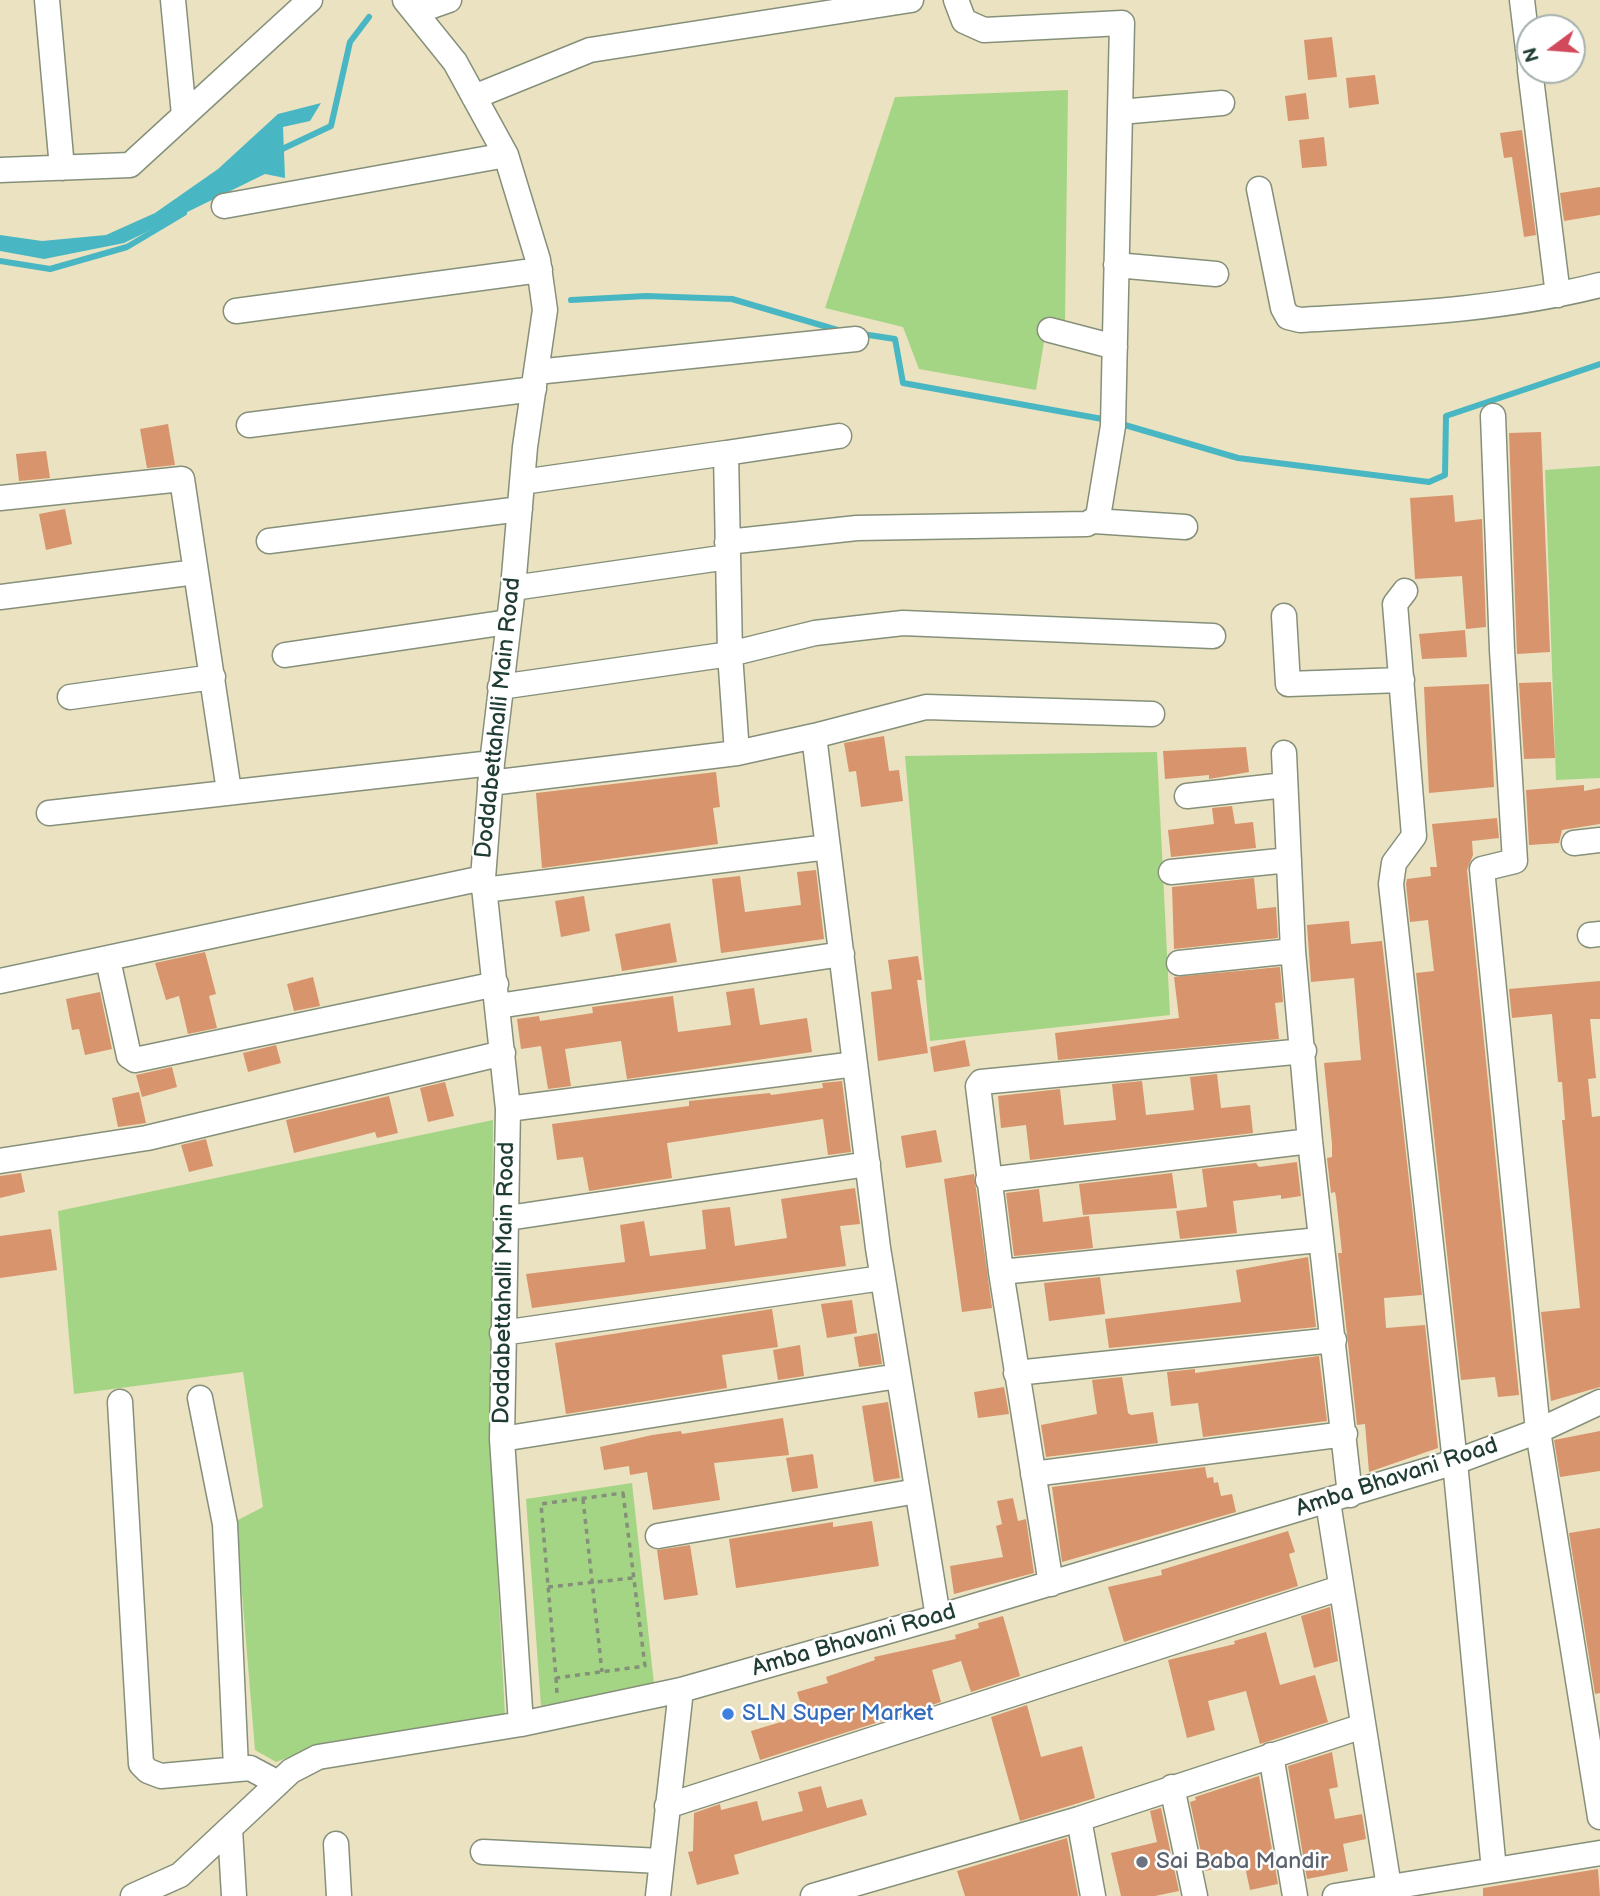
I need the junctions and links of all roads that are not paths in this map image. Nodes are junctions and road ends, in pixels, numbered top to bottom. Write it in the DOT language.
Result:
graph roads {
  1 [pos="47,0"];
  2 [pos="173,0"];
  3 [pos="310,0"];
  4 [pos="449,0"];
  5 [pos="911,0"];
  6 [pos="956,0"];
  7 [pos="410,6"];
  8 [pos="1532,84"];
  9 [pos="474,97"];
  10 [pos="1222,103"];
  11 [pos="1120,112"];
  12 [pos="184,116"];
  13 [pos="506,155"];
  14 [pos="62,168"];
  15 [pos="0,170"];
  16 [pos="1259,189"];
  17 [pos="224,206"];
  18 [pos="1116,265"];
  19 [pos="540,270"];
  20 [pos="1216,274"];
  21 [pos="1600,285"];
  22 [pos="1558,295"];
  23 [pos="236,312"];
  24 [pos="1050,330"];
  25 [pos="856,339"];
  26 [pos="1115,347"];
  27 [pos="535,380"];
  28 [pos="1493,416"];
  29 [pos="249,425"];
  30 [pos="839,436"];
  31 [pos="726,453"];
  32 [pos="522,482"];
  33 [pos="0,498"];
  34 [pos="520,509"];
  35 [pos="1094,521"];
  36 [pos="1185,527"];
  37 [pos="269,541"];
  38 [pos="728,550"];
  39 [pos="196,572"];
  40 [pos="513,588"];
  41 [pos="1405,591"];
  42 [pos="0,597"];
  43 [pos="1284,616"];
  44 [pos="508,622"];
  45 [pos="1213,636"];
  46 [pos="730,654"];
  47 [pos="285,655"];
  48 [pos="212,677"];
  49 [pos="1402,680"];
  50 [pos="500,687"];
  51 [pos="70,697"];
  52 [pos="1152,713"];
  53 [pos="814,736"];
  54 [pos="737,753"];
  55 [pos="1284,753"];
  56 [pos="491,773"];
  57 [pos="1285,785"];
  58 [pos="229,791"];
  59 [pos="1187,796"];
  60 [pos="49,813"];
  61 [pos="1600,839"];
  62 [pos="1574,843"];
  63 [pos="828,847"];
  64 [pos="1289,860"];
  65 [pos="1171,872"];
  66 [pos="484,884"];
  67 [pos="1293,951"];
  68 [pos="842,954"];
  69 [pos="108,960"];
  70 [pos="1179,963"];
  71 [pos="0,981"];
  72 [pos="497,995"];
  73 [pos="1304,1051"];
  74 [pos="503,1054"];
  75 [pos="855,1064"];
  76 [pos="508,1109"];
  77 [pos="1310,1141"];
  78 [pos="0,1161"];
  79 [pos="867,1164"];
  80 [pos="988,1180"];
  81 [pos="508,1218"];
  82 [pos="1319,1240"];
  83 [pos="1001,1272"];
  84 [pos="883,1278"];
  85 [pos="502,1333"];
  86 [pos="1334,1340"];
  87 [pos="1017,1373"];
  88 [pos="898,1376"];
  89 [pos="200,1398"];
  90 [pos="120,1402"];
  91 [pos="1600,1402"];
  92 [pos="1538,1431"];
  93 [pos="1345,1434"];
  94 [pos="502,1439"];
  95 [pos="1455,1462"];
  96 [pos="1033,1474"];
  97 [pos="917,1491"];
  98 [pos="1339,1498"];
  99 [pos="658,1536"];
  100 [pos="1051,1584"];
  101 [pos="1340,1588"];
  102 [pos="938,1617"];
  103 [pos="681,1690"];
  104 [pos="521,1724"];
  105 [pos="1363,1726"];
  106 [pos="1271,1755"];
  107 [pos="236,1768"];
  108 [pos="278,1783"];
  109 [pos="1172,1787"];
  110 [pos="667,1806"];
  111 [pos="1600,1817"];
  112 [pos="1079,1819"];
  113 [pos="230,1829"];
  114 [pos="336,1844"];
  115 [pos="483,1852"];
  116 [pos="1600,1853"];
  117 [pos="660,1861"];
  118 [pos="1494,1870"];
  119 [pos="1389,1887"];
  120 [pos="133,1896"];
  121 [pos="234,1896"];
  122 [pos="339,1896"];
  123 [pos="658,1896"];
  124 [pos="813,1896"];
  125 [pos="1093,1896"];
  126 [pos="1195,1896"];
  127 [pos="1295,1896"];
  128 [pos="1335,1896"];
  1 -- 14 [label="street"];
  2 -- 12 [label="street"];
  3 -- 12 [label="street"];
  4 -- 7 [label="street"];
  5 -- 9 [label="street"];
  6 -- 11 [label="street"];
  7 -- 9 [label="street, Doddabettahalli Main Road"];
  8 -- 22 [label="street"];
  9 -- 13 [label="street, Doddabettahalli Main Road"];
  10 -- 11 [label="street"];
  11 -- 18 [label="street"];
  12 -- 14 [label="street"];
  13 -- 17 [label="street"];
  13 -- 19 [label="street, Doddabettahalli Main Road"];
  14 -- 15 [label="street"];
  16 -- 22 [label="street"];
  18 -- 20 [label="street"];
  18 -- 26 [label="street"];
  19 -- 23 [label="street"];
  19 -- 27 [label="street, Doddabettahalli Main Road"];
  21 -- 22 [label="street"];
  24 -- 26 [label="street"];
  25 -- 27 [label="street"];
  26 -- 35 [label="street"];
  27 -- 29 [label="street"];
  27 -- 32 [label="street, Doddabettahalli Main Road"];
  28 -- 92 [label="street"];
  30 -- 31 [label="street"];
  31 -- 32 [label="street"];
  31 -- 38 [label="street"];
  32 -- 34 [label="street, Doddabettahalli Main Road"];
  33 -- 39 [label="street"];
  34 -- 37 [label="street"];
  34 -- 40 [label="street, Doddabettahalli Main Road"];
  35 -- 36 [label="street"];
  35 -- 38 [label="street"];
  38 -- 40 [label="street"];
  38 -- 46 [label="street"];
  39 -- 42 [label="street"];
  39 -- 48 [label="street"];
  40 -- 44 [label="street, Doddabettahalli Main Road"];
  41 -- 49 [label="street"];
  43 -- 49 [label="street"];
  44 -- 47 [label="street"];
  44 -- 50 [label="street, Doddabettahalli Main Road"];
  45 -- 46 [label="street"];
  46 -- 50 [label="street"];
  46 -- 54 [label="street"];
  48 -- 51 [label="street"];
  48 -- 58 [label="street"];
  49 -- 95 [label="street"];
  50 -- 56 [label="street, Doddabettahalli Main Road"];
  52 -- 53 [label="street"];
  53 -- 54 [label="street"];
  53 -- 63 [label="street"];
  54 -- 56 [label="street"];
  55 -- 57 [label="street"];
  56 -- 58 [label="street"];
  56 -- 66 [label="street, Doddabettahalli Main Road"];
  57 -- 59 [label="street"];
  57 -- 64 [label="street"];
  58 -- 60 [label="street"];
  61 -- 62 [label="street"];
  63 -- 66 [label="street"];
  63 -- 68 [label="street"];
  64 -- 65 [label="street"];
  64 -- 67 [label="street"];
  66 -- 69 [label="street"];
  66 -- 72 [label="street, Doddabettahalli Main Road"];
  67 -- 70 [label="street"];
  67 -- 73 [label="street"];
  68 -- 72 [label="street"];
  68 -- 75 [label="street"];
  69 -- 71 [label="street"];
  69 -- 72 [label="street"];
  72 -- 74 [label="street, Doddabettahalli Main Road"];
  73 -- 77 [label="street"];
  73 -- 80 [label="street"];
  74 -- 76 [label="street, Doddabettahalli Main Road"];
  74 -- 78 [label="street"];
  75 -- 76 [label="street"];
  75 -- 79 [label="street"];
  76 -- 81 [label="street, Doddabettahalli Main Road"];
  77 -- 80 [label="street"];
  77 -- 82 [label="street"];
  79 -- 81 [label="street"];
  79 -- 84 [label="street"];
  80 -- 83 [label="street"];
  81 -- 85 [label="street, Doddabettahalli Main Road"];
  82 -- 83 [label="street"];
  82 -- 86 [label="street"];
  83 -- 87 [label="street"];
  84 -- 85 [label="street"];
  84 -- 88 [label="street"];
  85 -- 94 [label="street, Doddabettahalli Main Road"];
  86 -- 87 [label="street"];
  86 -- 93 [label="street"];
  87 -- 96 [label="street"];
  88 -- 94 [label="street"];
  88 -- 97 [label="street"];
  89 -- 107 [label="street"];
  90 -- 107 [label="street"];
  91 -- 92 [label="street, Amba Bhavani Road"];
  92 -- 95 [label="street, Amba Bhavani Road"];
  92 -- 111 [label="street"];
  93 -- 96 [label="street"];
  93 -- 98 [label="street"];
  94 -- 104 [label="street, Doddabettahalli Main Road"];
  95 -- 98 [label="street, Amba Bhavani Road"];
  95 -- 118 [label="street"];
  96 -- 100 [label="street"];
  97 -- 99 [label="street"];
  97 -- 102 [label="street"];
  98 -- 100 [label="street, Amba Bhavani Road"];
  98 -- 101 [label="street"];
  100 -- 102 [label="street, Amba Bhavani Road"];
  101 -- 105 [label="street"];
  101 -- 110 [label="street"];
  102 -- 103 [label="street, Amba Bhavani Road"];
  103 -- 104 [label="street, Amba Bhavani Road"];
  103 -- 110 [label="street"];
  104 -- 108 [label="street, Amba Bhavani Road"];
  105 -- 106 [label="street"];
  105 -- 119 [label="street"];
  106 -- 109 [label="street"];
  106 -- 127 [label="street"];
  107 -- 108 [label="street"];
  108 -- 113 [label="street, Amba Bhavani Road"];
  109 -- 112 [label="street"];
  109 -- 126 [label="street"];
  110 -- 117 [label="street"];
  112 -- 124 [label="street"];
  112 -- 125 [label="street"];
  113 -- 120 [label="street, Amba Bhavani Road"];
  113 -- 121 [label="street"];
  114 -- 122 [label="street"];
  115 -- 117 [label="street"];
  116 -- 118 [label="street"];
  117 -- 123 [label="street"];
  118 -- 119 [label="street"];
  119 -- 128 [label="street"];
}
